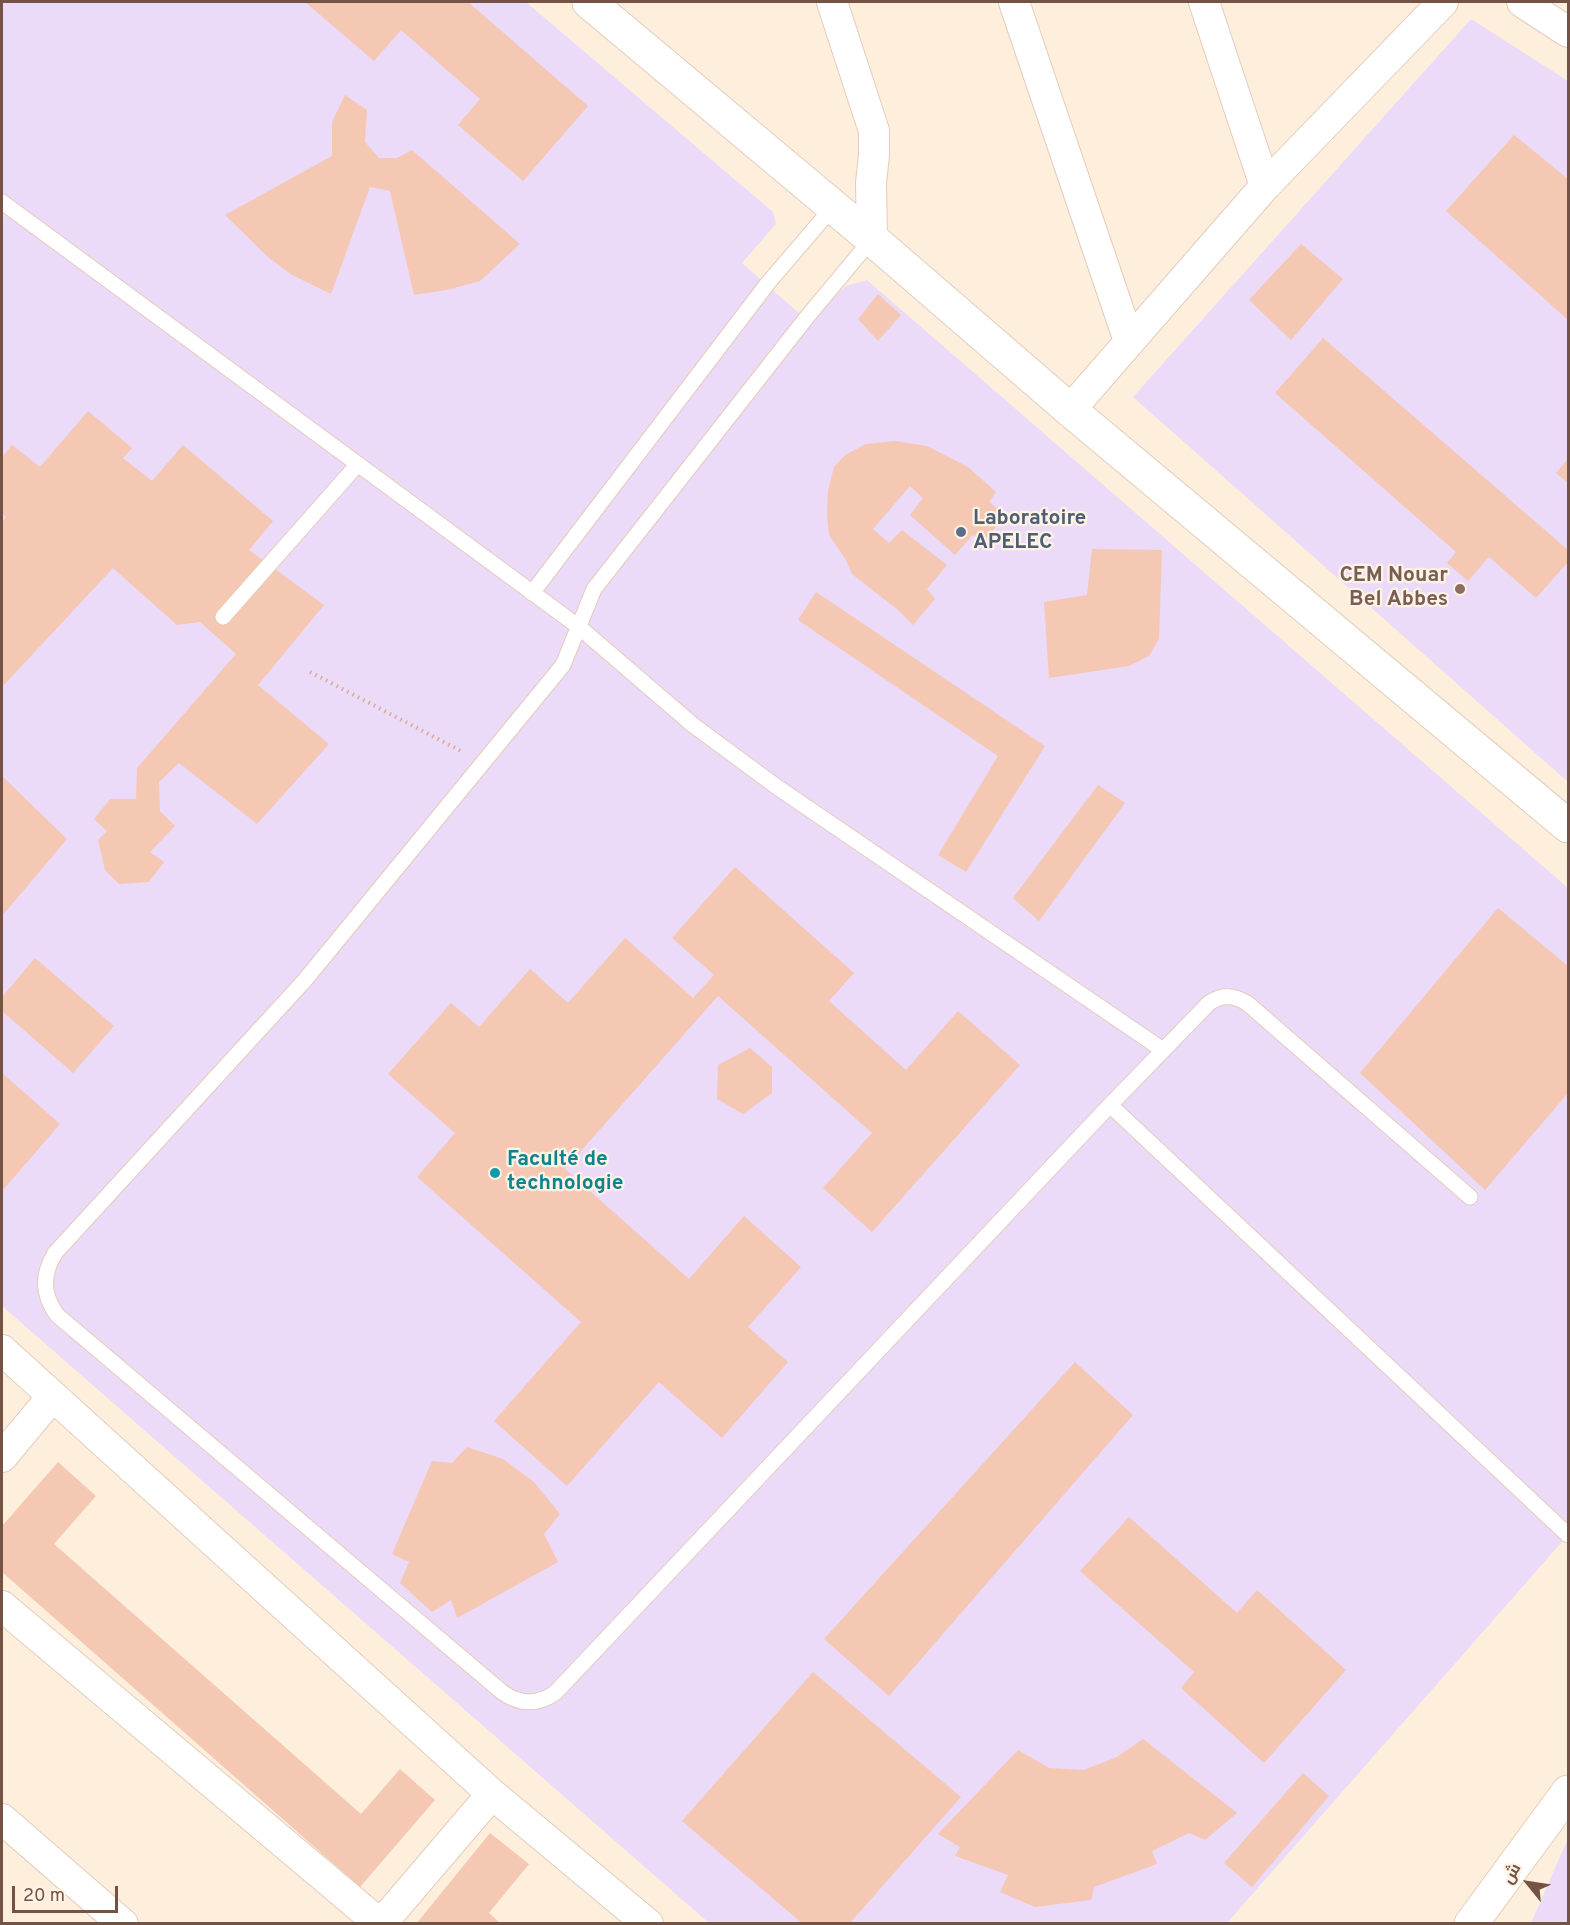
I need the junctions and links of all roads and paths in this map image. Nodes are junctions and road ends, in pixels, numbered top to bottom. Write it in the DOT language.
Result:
graph roads {
  1 [pos="589,2"];
  2 [pos="832,2"];
  3 [pos="1014,2"];
  4 [pos="1204,2"];
  5 [pos="1443,2"];
  6 [pos="1522,2"];
  7 [pos="1569,32"];
  8 [pos="871,183"];
  9 [pos="1265,186"];
  10 [pos="2,202"];
  11 [pos="833,207"];
  12 [pos="872,239"];
  13 [pos="1129,341"];
  14 [pos="1070,410"];
  15 [pos="358,464"];
  16 [pos="532,593"];
  17 [pos="223,617"];
  18 [pos="579,627"];
  19 [pos="310,672"];
  20 [pos="483,763"];
  21 [pos="1569,826"];
  22 [pos="1163,1050"];
  23 [pos="1110,1105"];
  24 [pos="1470,1197"];
  25 [pos="2,1350"];
  26 [pos="53,1396"];
  27 [pos="2,1457"];
  28 [pos="1569,1534"];
  29 [pos="2,1606"];
  30 [pos="1569,1792"];
  31 [pos="492,1794"];
  32 [pos="2,1819"];
  33 [pos="123,1923"];
  34 [pos="380,1923"];
  35 [pos="648,1923"];
  36 [pos="1471,1923"];
  1 -- 11 [label="street"];
  2 -- 8 [label="street"];
  3 -- 13 [label="street"];
  4 -- 9 [label="street"];
  5 -- 9 [label="street"];
  6 -- 7 [label="street"];
  8 -- 11 [label="street"];
  8 -- 12 [label="street"];
  9 -- 13 [label="street"];
  10 -- 15 [label="lane"];
  11 -- 12 [label="street"];
  11 -- 16 [label="lane"];
  12 -- 14 [label="street"];
  12 -- 18 [label="lane"];
  13 -- 14 [label="street"];
  14 -- 21 [label="street"];
  15 -- 16 [label="lane"];
  15 -- 17 [label="lane"];
  16 -- 18 [label="lane"];
  18 -- 20 [label="lane"];
  18 -- 22 [label="lane"];
  19 -- 20 [label="path"];
  20 -- 23 [label="lane"];
  22 -- 23 [label="lane"];
  22 -- 24 [label="lane"];
  23 -- 28 [label="lane"];
  25 -- 26 [label="street"];
  26 -- 27 [label="street"];
  26 -- 31 [label="street"];
  29 -- 34 [label="street"];
  30 -- 36 [label="street"];
  31 -- 34 [label="street"];
  31 -- 35 [label="street"];
  32 -- 33 [label="street"];
}
